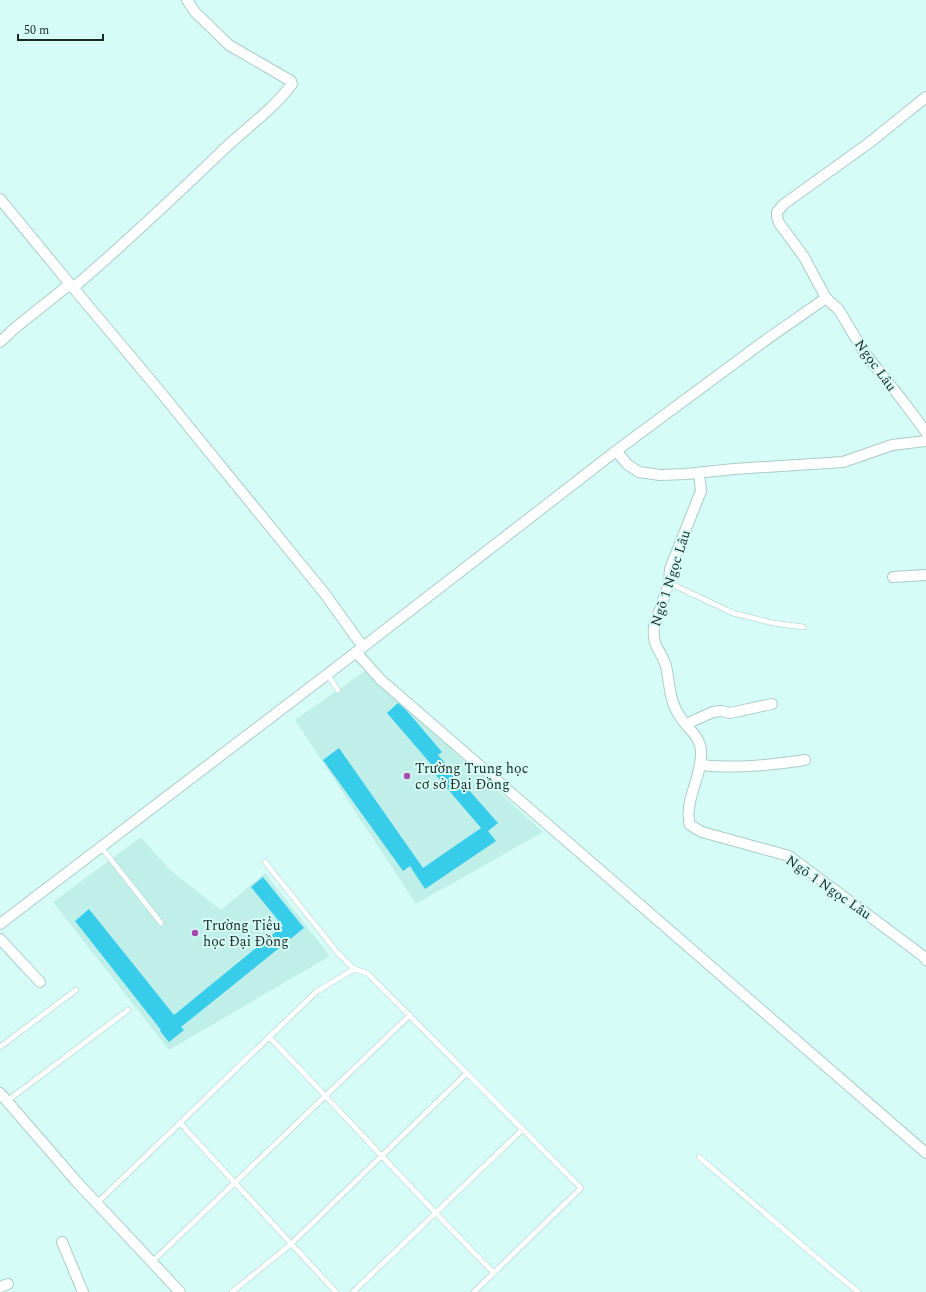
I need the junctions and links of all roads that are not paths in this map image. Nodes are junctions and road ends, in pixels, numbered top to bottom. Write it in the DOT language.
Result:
graph roads {
  1 [pos="187,0"];
  2 [pos="926,97"];
  3 [pos="0,199"];
  4 [pos="71,286"];
  5 [pos="826,298"];
  6 [pos="0,342"];
  7 [pos="926,432"];
  8 [pos="926,441"];
  9 [pos="616,451"];
  10 [pos="699,474"];
  11 [pos="926,575"];
  12 [pos="893,577"];
  13 [pos="669,583"];
  14 [pos="803,627"];
  15 [pos="360,649"];
  16 [pos="327,674"];
  17 [pos="338,690"];
  18 [pos="772,704"];
  19 [pos="686,724"];
  20 [pos="805,760"];
  21 [pos="700,765"];
  22 [pos="101,847"];
  23 [pos="265,862"];
  24 [pos="160,922"];
  25 [pos="0,924"];
  26 [pos="0,939"];
  27 [pos="926,960"];
  28 [pos="354,969"];
  29 [pos="40,982"];
  30 [pos="76,990"];
  31 [pos="128,1010"];
  32 [pos="410,1015"];
  33 [pos="270,1037"];
  34 [pos="0,1047"];
  35 [pos="467,1073"];
  36 [pos="326,1095"];
  37 [pos="3,1097"];
  38 [pos="180,1123"];
  39 [pos="523,1129"];
  40 [pos="926,1153"];
  41 [pos="381,1156"];
  42 [pos="699,1157"];
  43 [pos="235,1183"];
  44 [pos="97,1203"];
  45 [pos="435,1214"];
  46 [pos="62,1242"];
  47 [pos="291,1244"];
  48 [pos="152,1262"];
  49 [pos="494,1273"];
  50 [pos="83,1292"];
  51 [pos="180,1292"];
  52 [pos="232,1292"];
  53 [pos="336,1292"];
  54 [pos="353,1292"];
  55 [pos="474,1292"];
  56 [pos="858,1292"];
  1 -- 4 [label="street"];
  2 -- 5 [label="street, Ngọc Lâu"];
  3 -- 4 [label="street"];
  4 -- 6 [label="street"];
  4 -- 15 [label="street"];
  5 -- 7 [label="street, Ngọc Lâu"];
  5 -- 9 [label="street"];
  8 -- 10 [label="street"];
  9 -- 10 [label="street"];
  9 -- 15 [label="street"];
  10 -- 13 [label="street, Ngõ 1 Ngọc Lâu"];
  11 -- 12 [label="street"];
  13 -- 14 [label="lane"];
  13 -- 19 [label="street, Ngõ 1 Ngọc Lâu"];
  15 -- 16 [label="street"];
  15 -- 40 [label="street"];
  16 -- 17 [label="lane"];
  16 -- 22 [label="street"];
  18 -- 19 [label="street"];
  19 -- 21 [label="street, Ngõ 1 Ngọc Lâu"];
  20 -- 21 [label="street"];
  21 -- 27 [label="street, Ngõ 1 Ngọc Lâu"];
  22 -- 24 [label="lane"];
  22 -- 25 [label="street"];
  23 -- 28 [label="lane"];
  26 -- 29 [label="street"];
  28 -- 32 [label="lane"];
  28 -- 33 [label="lane"];
  30 -- 34 [label="lane"];
  31 -- 37 [label="lane"];
  32 -- 35 [label="lane"];
  32 -- 36 [label="lane"];
  33 -- 36 [label="lane"];
  33 -- 38 [label="lane"];
  35 -- 39 [label="lane"];
  35 -- 41 [label="lane"];
  36 -- 41 [label="lane"];
  36 -- 43 [label="lane"];
  37 -- 44 [label="street"];
  38 -- 43 [label="lane"];
  38 -- 44 [label="lane"];
  39 -- 45 [label="lane"];
  39 -- 49 [label="lane"];
  41 -- 45 [label="lane"];
  41 -- 47 [label="lane"];
  42 -- 56 [label="lane"];
  43 -- 47 [label="lane"];
  43 -- 48 [label="lane"];
  44 -- 48 [label="street"];
  45 -- 49 [label="lane"];
  45 -- 54 [label="lane"];
  46 -- 50 [label="street"];
  47 -- 52 [label="lane"];
  47 -- 53 [label="lane"];
  48 -- 51 [label="street"];
  49 -- 55 [label="lane"];
}
